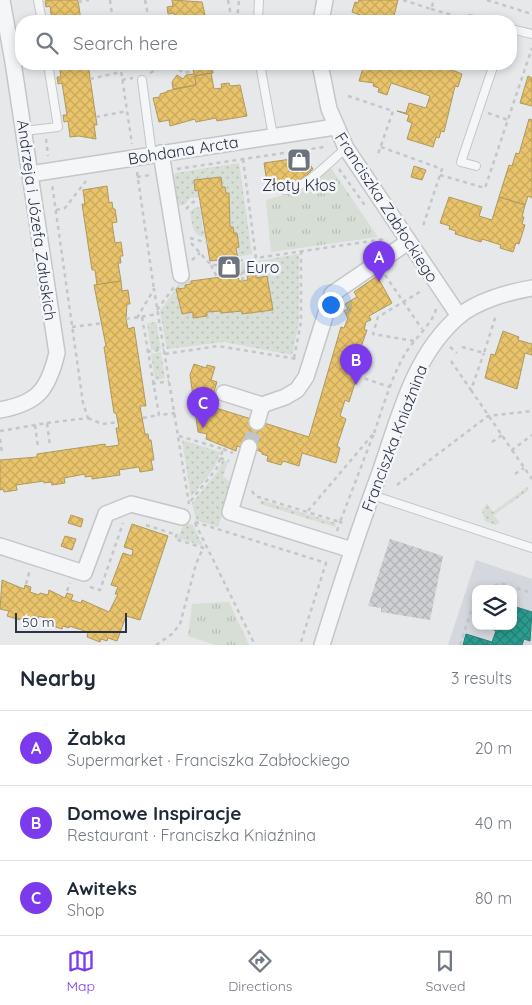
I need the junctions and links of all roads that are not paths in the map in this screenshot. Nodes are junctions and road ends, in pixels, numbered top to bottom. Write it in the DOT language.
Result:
graph roads {
  1 [pos="2,0"];
  2 [pos="38,0"];
  3 [pos="259,0"];
  4 [pos="325,0"];
  5 [pos="41,15"];
  6 [pos="258,15"];
  7 [pos="322,15"];
  8 [pos="517,30"];
  9 [pos="532,34"];
  10 [pos="49,70"];
  11 [pos="261,70"];
  12 [pos="321,70"];
  13 [pos="492,70"];
  14 [pos="142,80"];
  15 [pos="335,127"];
  16 [pos="24,131"];
  17 [pos="273,136"];
  18 [pos="346,148"];
  19 [pos="156,154"];
  20 [pos="476,166"];
  21 [pos="30,174"];
  22 [pos="285,190"];
  23 [pos="408,242"];
  24 [pos="179,279"];
  25 [pos="532,288"];
  26 [pos="459,316"];
  27 [pos="224,392"];
  28 [pos="262,405"];
  29 [pos="0,410"];
  30 [pos="256,422"];
  31 [pos="249,447"];
  32 [pos="372,495"];
  33 [pos="184,519"];
  34 [pos="0,546"];
  35 [pos="532,548"];
  36 [pos="352,550"];
  37 [pos="322,645"];
  1 -- 16 [label="street, Andrzeja i Józefa Załuskich"];
  2 -- 5 [label="lane"];
  3 -- 6 [label="lane"];
  4 -- 7 [label="street"];
  8 -- 9 [label="lane"];
  10 -- 16 [label="lane"];
  11 -- 17 [label="lane"];
  12 -- 15 [label="street, Franciszka Zabłockiego"];
  13 -- 20 [label="lane"];
  14 -- 19 [label="lane"];
  15 -- 17 [label="street, Bohdana Arcta"];
  15 -- 18 [label="street, Franciszka Zabłockiego"];
  16 -- 21 [label="street, Andrzeja i Józefa Załuskich"];
  17 -- 19 [label="street, Bohdana Arcta"];
  18 -- 22 [label="lane"];
  18 -- 23 [label="street, Franciszka Zabłockiego"];
  19 -- 21 [label="street, Bohdana Arcta"];
  19 -- 24 [label="street"];
  21 -- 29 [label="street, Andrzeja i Józefa Załuskich"];
  23 -- 26 [label="street, Franciszka Zabłockiego"];
  23 -- 28 [label="street"];
  25 -- 26 [label="street, Franciszka Kniaźnina"];
  26 -- 32 [label="street, Franciszka Kniaźnina"];
  27 -- 28 [label="street"];
  28 -- 30 [label="street"];
  31 -- 36 [label="street"];
  32 -- 35 [label="lane"];
  32 -- 36 [label="street, Franciszka Kniaźnina"];
  33 -- 34 [label="street"];
  36 -- 37 [label="street, Franciszka Kniaźnina"];
}
